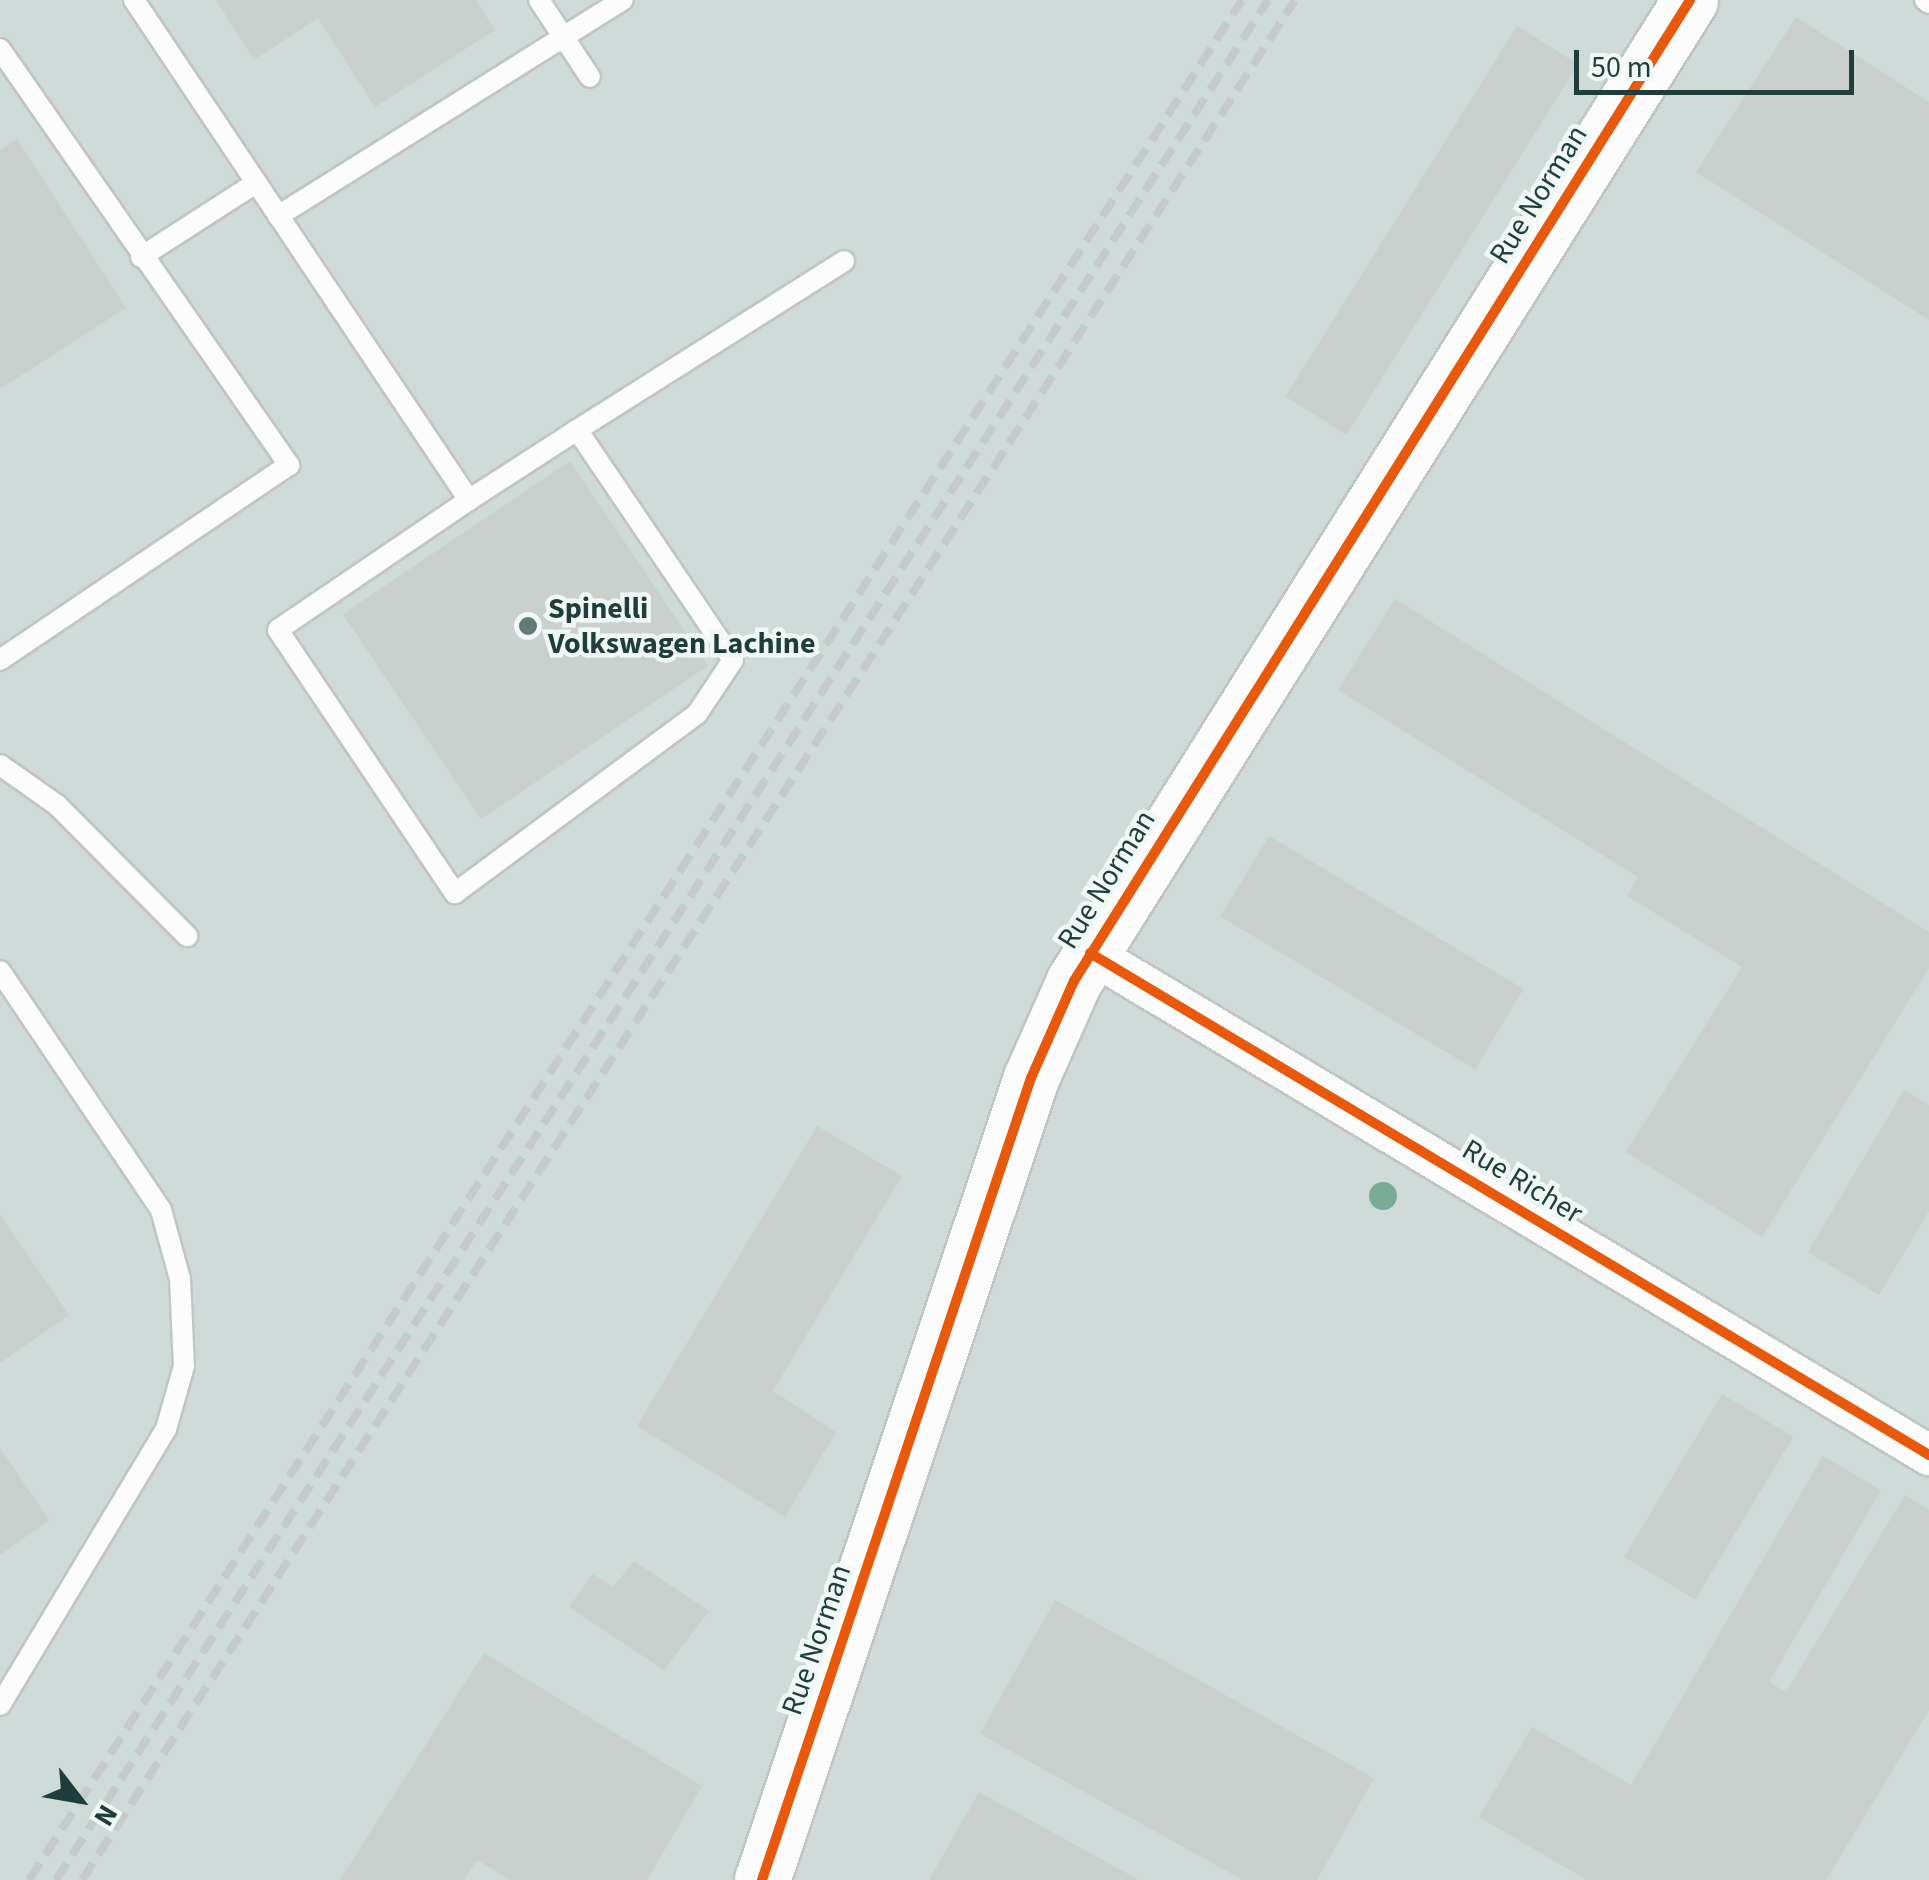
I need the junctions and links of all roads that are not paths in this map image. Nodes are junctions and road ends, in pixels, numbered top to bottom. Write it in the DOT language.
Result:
graph roads {
  1 [pos="134,0"];
  2 [pos="539,0"];
  3 [pos="622,0"];
  4 [pos="1690,0"];
  5 [pos="562,35"];
  6 [pos="0,49"];
  7 [pos="590,77"];
  8 [pos="256,183"];
  9 [pos="278,216"];
  10 [pos="141,257"];
  11 [pos="844,261"];
  12 [pos="577,430"];
  13 [pos="469,500"];
  14 [pos="0,660"];
  15 [pos="0,766"];
  16 [pos="187,936"];
  17 [pos="1090,954"];
  18 [pos="0,970"];
  19 [pos="1929,1455"];
  20 [pos="0,1705"];
  21 [pos="762,1880"];
  1 -- 8 [label="lane"];
  2 -- 5 [label="lane"];
  3 -- 5 [label="lane"];
  4 -- 17 [label="street, Rue Norman"];
  5 -- 7 [label="lane"];
  5 -- 9 [label="lane"];
  6 -- 10 [label="lane"];
  8 -- 9 [label="lane"];
  8 -- 10 [label="lane"];
  9 -- 13 [label="lane"];
  10 -- 14 [label="lane"];
  11 -- 12 [label="lane"];
  12 -- 13 [label="lane"];
  12 -- 13 [label="lane"];
  15 -- 16 [label="lane"];
  17 -- 19 [label="street, Rue Richer"];
  17 -- 21 [label="street, Rue Norman"];
  18 -- 20 [label="lane"];
}
